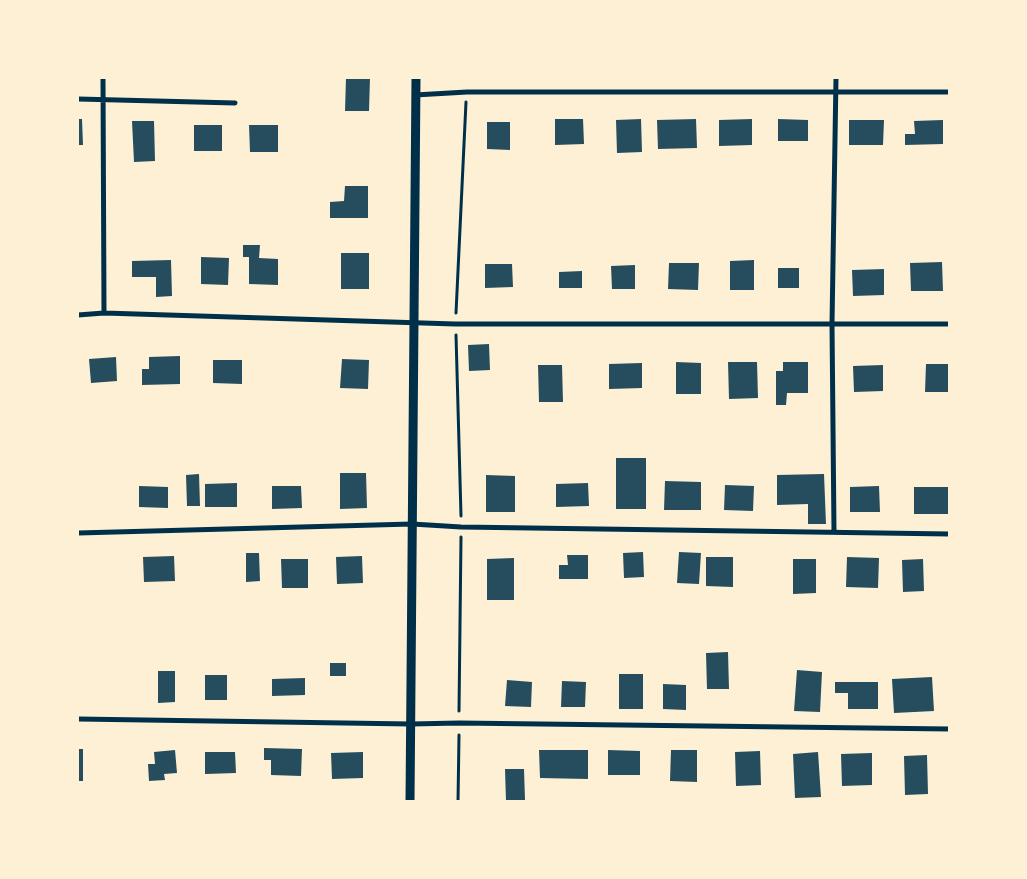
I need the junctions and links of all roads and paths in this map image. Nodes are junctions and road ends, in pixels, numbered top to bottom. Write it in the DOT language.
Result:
graph roads {
  1 [pos="103,78"];
  2 [pos="416,78"];
  3 [pos="836,78"];
  4 [pos="467,92"];
  5 [pos="835,92"];
  6 [pos="950,92"];
  7 [pos="415,95"];
  8 [pos="78,99"];
  9 [pos="103,99"];
  10 [pos="234,103"];
  11 [pos="104,313"];
  12 [pos="78,315"];
  13 [pos="414,323"];
  14 [pos="455,324"];
  15 [pos="832,324"];
  16 [pos="950,324"];
  17 [pos="412,524"];
  18 [pos="461,527"];
  19 [pos="834,532"];
  20 [pos="78,533"];
  21 [pos="950,534"];
  22 [pos="78,719"];
  23 [pos="459,723"];
  24 [pos="411,724"];
  25 [pos="950,729"];
  26 [pos="410,802"];
  27 [pos="458,802"];
  1 -- 9 [label="street"];
  2 -- 7 [label="street"];
  3 -- 5 [label="street"];
  4 -- 5 [label="street"];
  4 -- 7 [label="street"];
  4 -- 14 [label="path"];
  5 -- 6 [label="street"];
  5 -- 15 [label="street"];
  7 -- 13 [label="street"];
  8 -- 9 [label="street"];
  9 -- 10 [label="street"];
  9 -- 11 [label="street"];
  11 -- 12 [label="street"];
  11 -- 13 [label="street"];
  13 -- 14 [label="street"];
  13 -- 17 [label="street"];
  14 -- 15 [label="street"];
  14 -- 18 [label="path"];
  15 -- 16 [label="street"];
  15 -- 19 [label="street"];
  17 -- 18 [label="street"];
  17 -- 20 [label="street"];
  17 -- 24 [label="street"];
  18 -- 19 [label="street"];
  18 -- 23 [label="path"];
  19 -- 21 [label="street"];
  22 -- 24 [label="street"];
  23 -- 24 [label="street"];
  23 -- 25 [label="street"];
  23 -- 27 [label="path"];
  24 -- 26 [label="street"];
}
